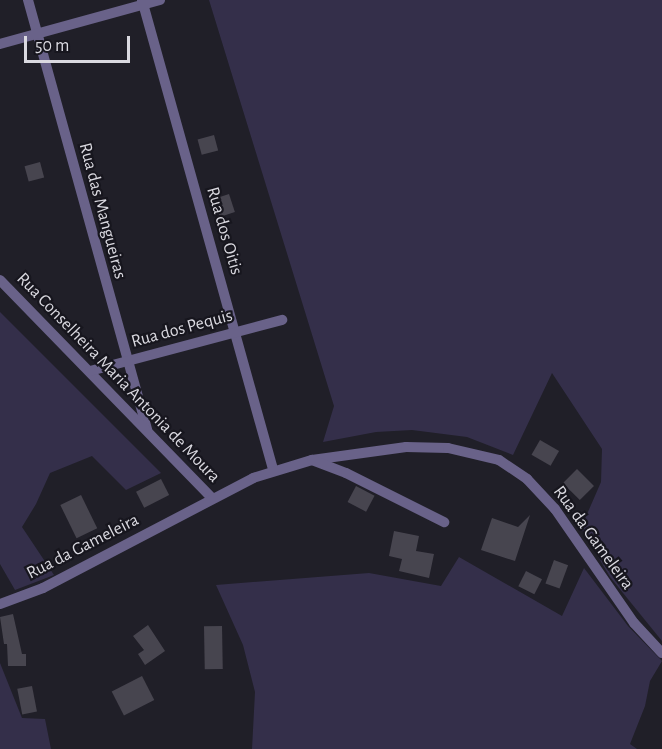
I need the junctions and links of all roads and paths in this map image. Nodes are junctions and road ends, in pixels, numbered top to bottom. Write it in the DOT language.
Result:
graph roads {
  1 [pos="28,0"];
  2 [pos="160,0"];
  3 [pos="143,2"];
  4 [pos="38,34"];
  5 [pos="0,44"];
  6 [pos="0,280"];
  7 [pos="282,320"];
  8 [pos="236,332"];
  9 [pos="126,362"];
  10 [pos="90,371"];
  11 [pos="147,430"];
  12 [pos="312,460"];
  13 [pos="273,470"];
  14 [pos="212,498"];
  15 [pos="444,522"];
  16 [pos="0,604"];
  17 [pos="662,653"];
  1 -- 4 [label="street, Rua das Mangueiras"];
  2 -- 3 [label="street"];
  3 -- 4 [label="street"];
  3 -- 8 [label="street, Rua dos Oitis"];
  4 -- 5 [label="street"];
  4 -- 9 [label="street, Rua das Mangueiras"];
  6 -- 10 [label="street, Rua Conselheira Maria Antonia de Moura"];
  7 -- 8 [label="street, Rua dos Pequis"];
  8 -- 9 [label="street, Rua dos Pequis"];
  8 -- 13 [label="street, Rua dos Oitis"];
  9 -- 10 [label="street, Rua dos Pequis"];
  9 -- 11 [label="street, Rua das Mangueiras"];
  10 -- 11 [label="street, Rua Conselheira Maria Antonia de Moura"];
  11 -- 14 [label="street, Rua Conselheira Maria Antonia de Moura"];
  12 -- 13 [label="street, Rua da Gameleira"];
  12 -- 15 [label="street"];
  12 -- 17 [label="street, Rua da Gameleira"];
  13 -- 14 [label="street, Rua da Gameleira"];
  14 -- 16 [label="street, Rua da Gameleira"];
}
